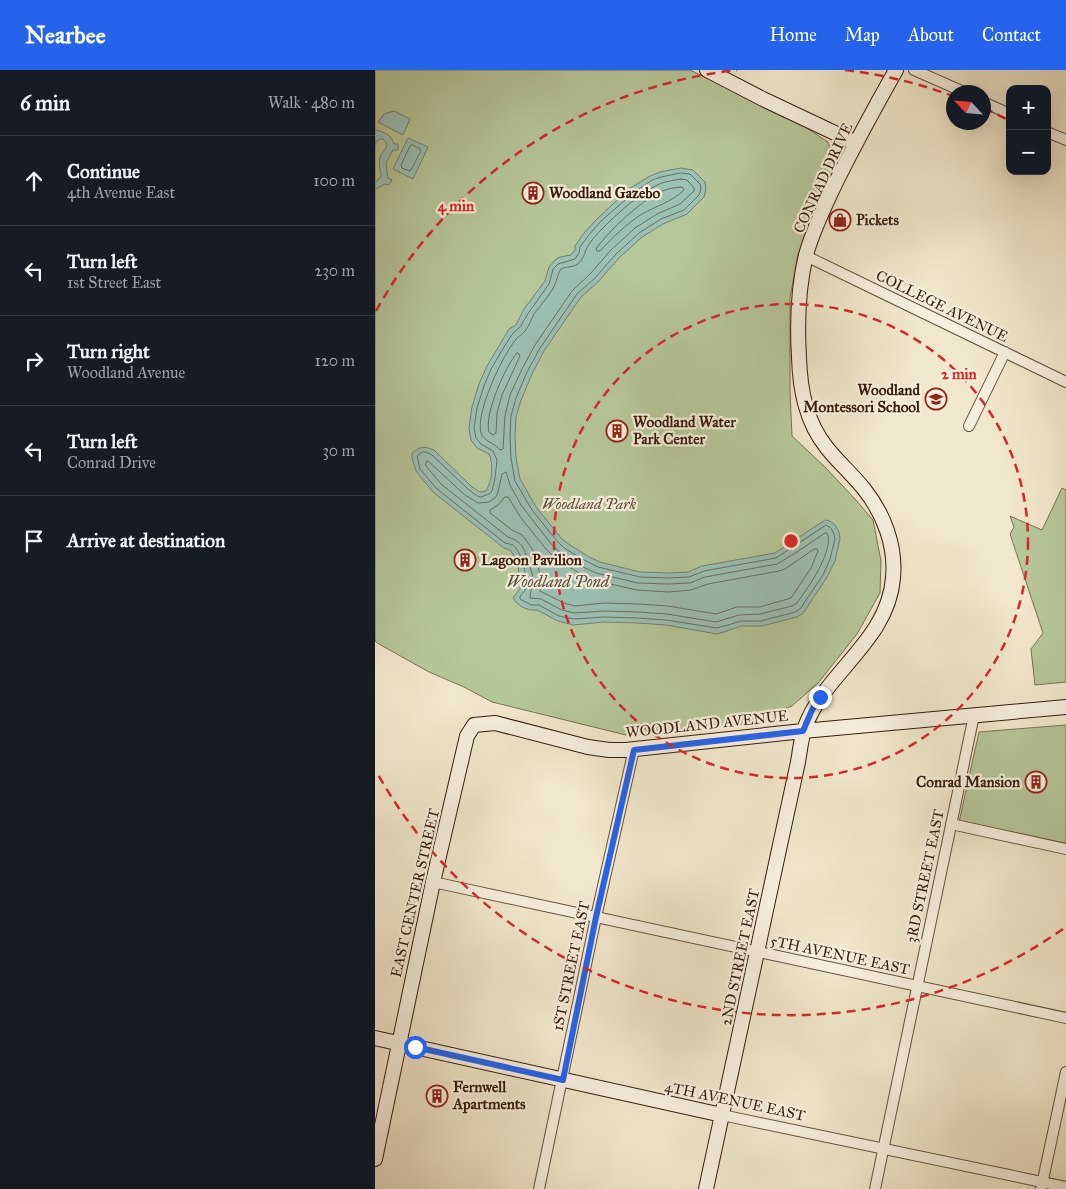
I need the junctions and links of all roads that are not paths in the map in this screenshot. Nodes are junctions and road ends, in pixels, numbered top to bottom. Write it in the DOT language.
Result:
graph roads {
  1 [pos="707,70"];
  2 [pos="896,70"];
  3 [pos="914,70"];
  4 [pos="948,85"];
  5 [pos="991,106"];
  6 [pos="1006,112"];
  7 [pos="1051,134"];
  8 [pos="1066,140"];
  9 [pos="856,143"];
  10 [pos="806,256"];
  11 [pos="1005,352"];
  12 [pos="1066,382"];
  13 [pos="969,426"];
  14 [pos="1066,707"];
  15 [pos="974,715"];
  16 [pos="474,725"];
  17 [pos="803,731"];
  18 [pos="634,750"];
  19 [pos="951,824"];
  20 [pos="1066,849"];
  21 [pos="433,882"];
  22 [pos="596,917"];
  23 [pos="757,952"];
  24 [pos="917,986"];
  25 [pos="1066,1018"];
  26 [pos="375,1038"];
  27 [pos="398,1044"];
  28 [pos="1066,1072"];
  29 [pos="563,1080"];
  30 [pos="722,1115"];
  31 [pos="883,1149"];
  32 [pos="375,1159"];
  33 [pos="1042,1186"];
  34 [pos="1066,1187"];
  35 [pos="539,1189"];
  36 [pos="706,1189"];
  37 [pos="875,1189"];
  1 -- 9 [label="street"];
  2 -- 9 [label="street, CONRAD DRIVE"];
  3 -- 4 [label="street"];
  5 -- 6 [label="street"];
  7 -- 8 [label="street"];
  9 -- 10 [label="street, CONRAD DRIVE"];
  10 -- 11 [label="street, COLLEGE AVENUE"];
  10 -- 17 [label="street, CONRAD DRIVE"];
  11 -- 12 [label="street, COLLEGE AVENUE"];
  11 -- 13 [label="street"];
  14 -- 15 [label="street, WOODLAND AVENUE"];
  15 -- 17 [label="street, WOODLAND AVENUE"];
  15 -- 19 [label="street, 3RD STREET EAST"];
  16 -- 18 [label="street, WOODLAND AVENUE"];
  16 -- 21 [label="street, EAST CENTER STREET"];
  17 -- 18 [label="street, WOODLAND AVENUE"];
  17 -- 23 [label="street, 2ND STREET EAST"];
  18 -- 22 [label="street, 1ST STREET EAST"];
  19 -- 20 [label="street"];
  19 -- 24 [label="street, 3RD STREET EAST"];
  21 -- 22 [label="street, 5TH AVENUE EAST"];
  21 -- 27 [label="street, EAST CENTER STREET"];
  22 -- 23 [label="street, 5TH AVENUE EAST"];
  22 -- 29 [label="street, 1ST STREET EAST"];
  23 -- 24 [label="street, 5TH AVENUE EAST"];
  23 -- 30 [label="street, 2ND STREET EAST"];
  24 -- 25 [label="street, 5TH AVENUE EAST"];
  24 -- 31 [label="street, 3RD STREET EAST"];
  26 -- 27 [label="street, 4TH AVENUE EAST"];
  27 -- 29 [label="street, 4TH AVENUE EAST"];
  27 -- 32 [label="street, EAST CENTER STREET"];
  28 -- 33 [label="street"];
  29 -- 30 [label="street, 4TH AVENUE EAST"];
  29 -- 35 [label="street, 1ST STREET EAST"];
  30 -- 31 [label="street, 4TH AVENUE EAST"];
  30 -- 36 [label="street, 2ND STREET EAST"];
  31 -- 33 [label="street, 4TH AVENUE EAST"];
  31 -- 37 [label="street, 3RD STREET EAST"];
  33 -- 34 [label="street, 4TH AVENUE EAST"];
}
